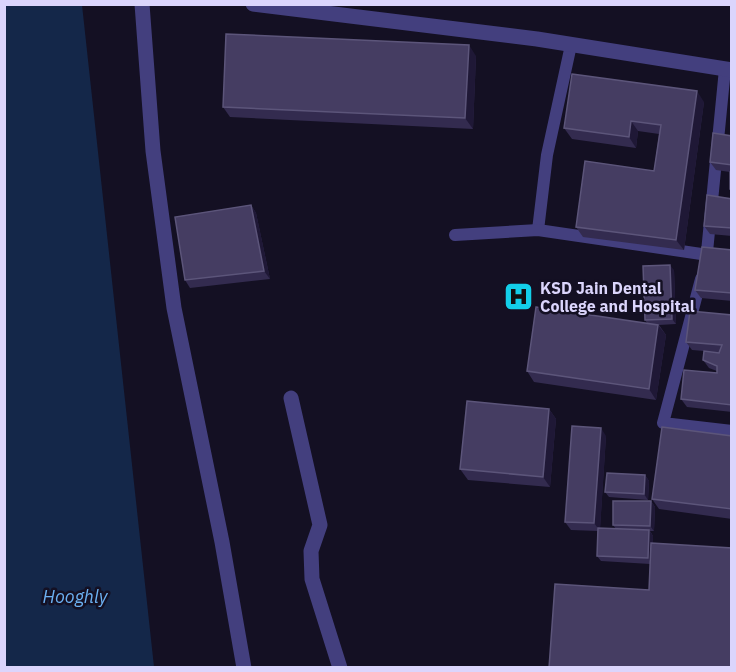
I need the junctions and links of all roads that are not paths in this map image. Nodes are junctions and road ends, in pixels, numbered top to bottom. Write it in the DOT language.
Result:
graph roads {
  1 [pos="142,4"];
  2 [pos="254,4"];
  3 [pos="571,45"];
  4 [pos="728,69"];
  5 [pos="538,230"];
  6 [pos="455,235"];
  7 [pos="708,255"];
  8 [pos="291,398"];
  9 [pos="732,431"];
  10 [pos="244,668"];
  11 [pos="340,668"];
  1 -- 10 [label="street"];
  2 -- 3 [label="street"];
  3 -- 4 [label="street"];
  3 -- 5 [label="lane"];
  4 -- 7 [label="lane"];
  5 -- 6 [label="lane"];
  5 -- 7 [label="lane"];
  7 -- 9 [label="lane"];
  8 -- 11 [label="street"];
}
